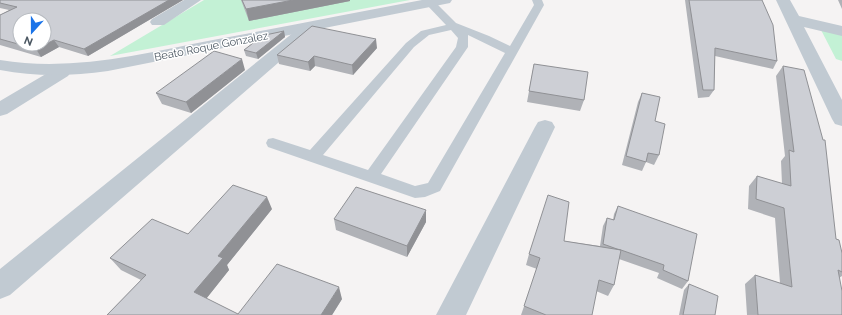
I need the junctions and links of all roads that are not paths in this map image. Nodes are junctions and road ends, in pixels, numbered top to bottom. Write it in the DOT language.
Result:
graph roads {
  1 [pos="194,0"];
  2 [pos="537,0"];
  3 [pos="783,0"];
  4 [pos="438,2"];
  5 [pos="792,19"];
  6 [pos="158,22"];
  7 [pos="454,26"];
  8 [pos="310,27"];
  9 [pos="842,31"];
  10 [pos="512,52"];
  11 [pos="0,66"];
  12 [pos="62,72"];
  13 [pos="0,110"];
  14 [pos="842,119"];
  15 [pos="545,127"];
  16 [pos="273,143"];
  17 [pos="313,157"];
  18 [pos="371,177"];
  19 [pos="0,286"];
  20 [pos="451,315"];
  1 -- 6 [label="street"];
  2 -- 10 [label="lane"];
  3 -- 5 [label="street"];
  4 -- 7 [label="lane"];
  4 -- 8 [label="street, Beato Roque Gonzalez"];
  5 -- 9 [label="street"];
  5 -- 14 [label="street"];
  7 -- 10 [label="lane"];
  7 -- 17 [label="lane"];
  7 -- 18 [label="lane"];
  8 -- 12 [label="street, Beato Roque Gonzalez"];
  8 -- 19 [label="street"];
  10 -- 18 [label="lane"];
  11 -- 12 [label="street, Beato Roque Gonzalez"];
  12 -- 13 [label="street"];
  15 -- 20 [label="street"];
  16 -- 17 [label="lane"];
  17 -- 18 [label="lane"];
}
